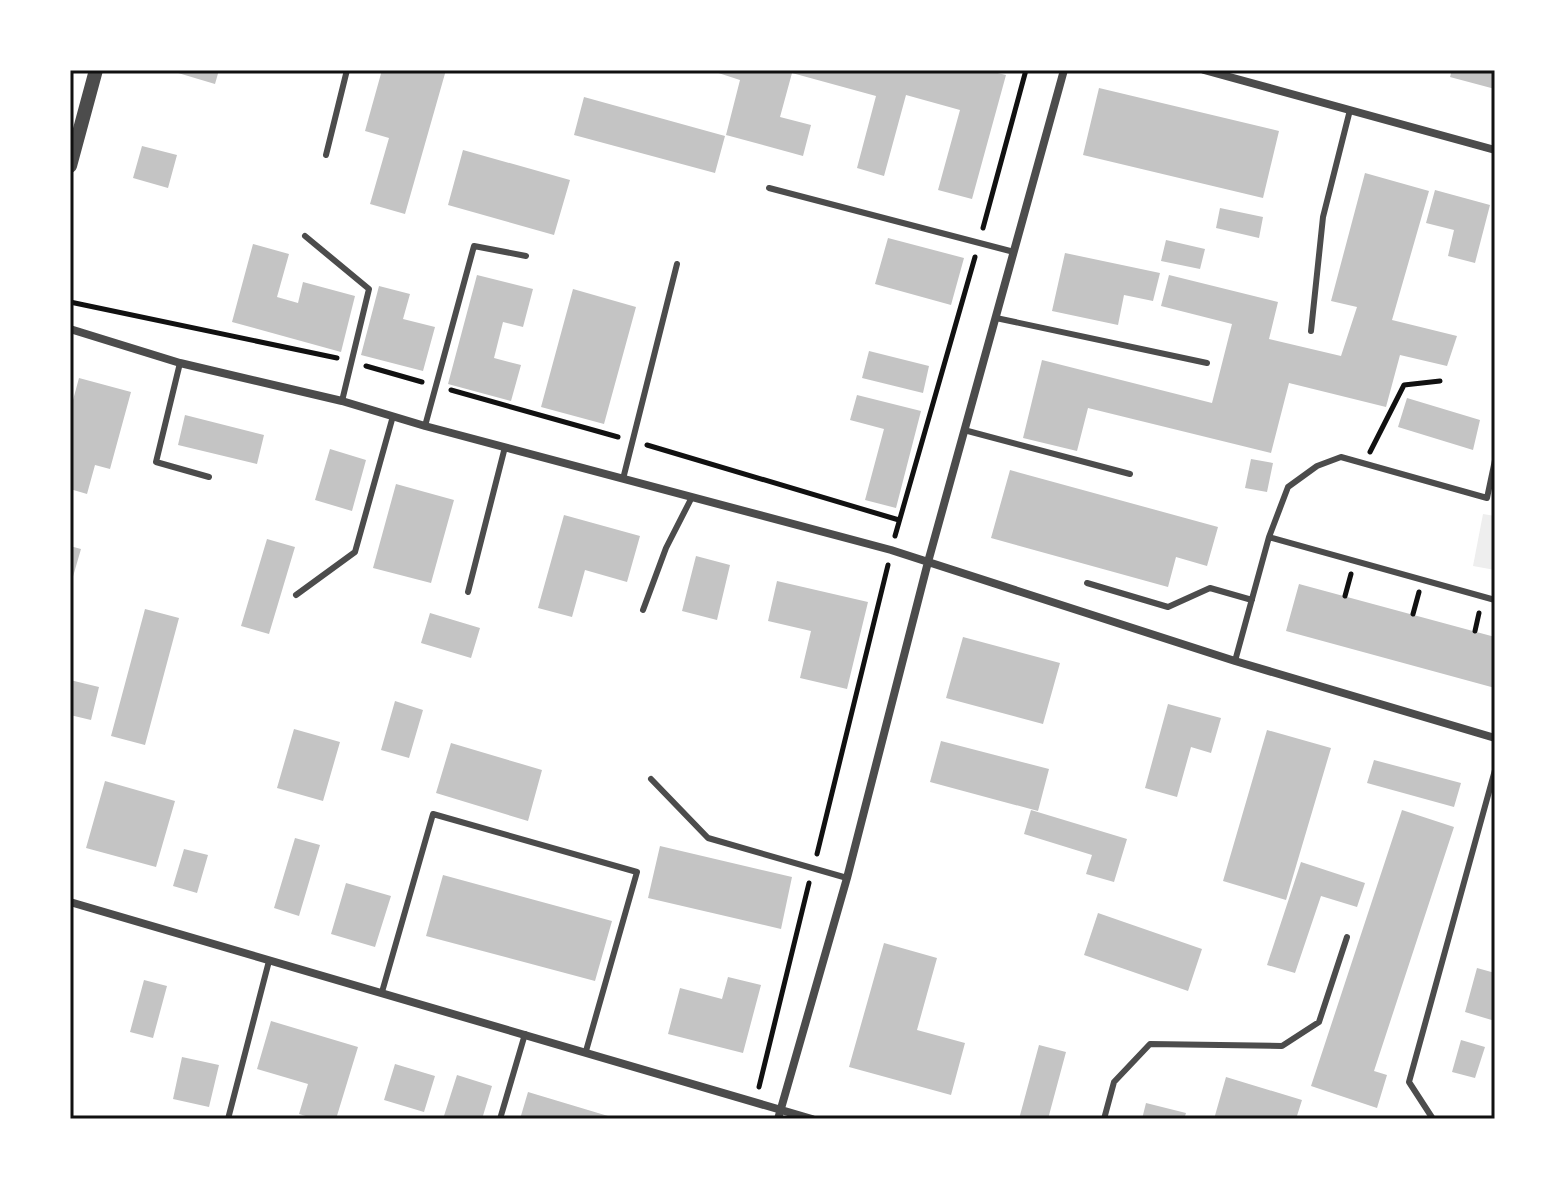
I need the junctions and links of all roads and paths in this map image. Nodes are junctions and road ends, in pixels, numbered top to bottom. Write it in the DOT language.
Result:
graph roads {
  1 [pos="96,70"];
  2 [pos="347,70"];
  3 [pos="1026,70"];
  4 [pos="1064,70"];
  5 [pos="1204,70"];
  6 [pos="1350,110"];
  7 [pos="1495,150"];
  8 [pos="326,155"];
  9 [pos="70,166"];
  10 [pos="769,188"];
  11 [pos="305,236"];
  12 [pos="979,243"];
  13 [pos="1014,252"];
  14 [pos="526,256"];
  15 [pos="677,264"];
  16 [pos="70,302"];
  17 [pos="996,318"];
  18 [pos="70,329"];
  19 [pos="1311,331"];
  20 [pos="352,361"];
  21 [pos="180,363"];
  22 [pos="1207,363"];
  23 [pos="1440,381"];
  24 [pos="436,386"];
  25 [pos="342,401"];
  26 [pos="393,416"];
  27 [pos="425,426"];
  28 [pos="964,430"];
  29 [pos="633,441"];
  30 [pos="505,447"];
  31 [pos="1495,460"];
  32 [pos="1365,463"];
  33 [pos="1130,474"];
  34 [pos="209,477"];
  35 [pos="623,479"];
  36 [pos="692,497"];
  37 [pos="899,520"];
  38 [pos="1269,537"];
  39 [pos="891,550"];
  40 [pos="928,562"];
  41 [pos="1087,583"];
  42 [pos="468,592"];
  43 [pos="296,595"];
  44 [pos="1252,600"];
  45 [pos="1495,600"];
  46 [pos="643,610"];
  47 [pos="1235,661"];
  48 [pos="1495,738"];
  49 [pos="1495,770"];
  50 [pos="651,779"];
  51 [pos="813,868"];
  52 [pos="847,878"];
  53 [pos="70,902"];
  54 [pos="1347,937"];
  55 [pos="269,961"];
  56 [pos="382,992"];
  57 [pos="525,1034"];
  58 [pos="586,1051"];
  59 [pos="755,1102"];
  60 [pos="781,1109"];
  61 [pos="228,1119"];
  62 [pos="500,1119"];
  63 [pos="778,1119"];
  64 [pos="812,1119"];
  65 [pos="1104,1119"];
  66 [pos="1433,1119"];
  1 -- 9 [label="street"];
  2 -- 8 [label="lane"];
  3 -- 12 [label="path"];
  4 -- 13 [label="street"];
  5 -- 6 [label="street"];
  6 -- 7 [label="street"];
  6 -- 19 [label="lane"];
  10 -- 12 [label="lane"];
  11 -- 20 [label="lane"];
  12 -- 13 [label="lane"];
  12 -- 37 [label="path"];
  13 -- 17 [label="street"];
  14 -- 24 [label="lane"];
  15 -- 29 [label="lane"];
  16 -- 20 [label="path"];
  17 -- 22 [label="lane"];
  17 -- 28 [label="street"];
  18 -- 21 [label="street"];
  20 -- 24 [label="path"];
  20 -- 25 [label="lane"];
  21 -- 25 [label="street"];
  21 -- 34 [label="lane"];
  23 -- 32 [label="path"];
  24 -- 27 [label="lane"];
  24 -- 29 [label="path"];
  25 -- 26 [label="street"];
  26 -- 27 [label="street"];
  26 -- 43 [label="lane"];
  27 -- 30 [label="street"];
  28 -- 33 [label="lane"];
  28 -- 40 [label="street"];
  29 -- 35 [label="lane"];
  29 -- 37 [label="path"];
  30 -- 35 [label="street"];
  30 -- 42 [label="lane"];
  31 -- 32 [label="lane"];
  32 -- 38 [label="lane"];
  35 -- 36 [label="street"];
  36 -- 39 [label="street"];
  36 -- 46 [label="lane"];
  37 -- 39 [label="path"];
  38 -- 44 [label="lane"];
  38 -- 45 [label="lane"];
  39 -- 40 [label="street"];
  39 -- 51 [label="path"];
  40 -- 47 [label="street"];
  40 -- 52 [label="street"];
  41 -- 44 [label="lane"];
  44 -- 47 [label="lane"];
  47 -- 48 [label="street"];
  49 -- 66 [label="lane"];
  50 -- 51 [label="lane"];
  51 -- 52 [label="lane"];
  51 -- 59 [label="path"];
  52 -- 60 [label="street"];
  53 -- 55 [label="street"];
  54 -- 65 [label="lane"];
  55 -- 56 [label="street"];
  55 -- 61 [label="lane"];
  56 -- 57 [label="street"];
  56 -- 58 [label="lane"];
  57 -- 58 [label="street"];
  57 -- 62 [label="lane"];
  58 -- 59 [label="street"];
  59 -- 60 [label="street"];
  60 -- 63 [label="street"];
  60 -- 64 [label="street"];
}
